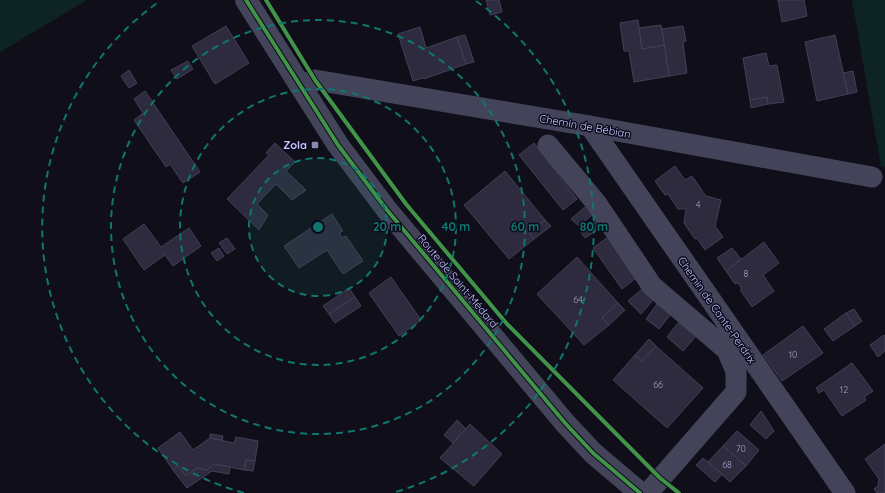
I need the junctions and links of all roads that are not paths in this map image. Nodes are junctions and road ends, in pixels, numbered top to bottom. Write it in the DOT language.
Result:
graph roads {
  1 [pos="246,0"];
  2 [pos="299,85"];
  3 [pos="590,126"];
  4 [pos="548,145"];
  5 [pos="872,178"];
  6 [pos="640,493"];
  7 [pos="648,493"];
  8 [pos="845,493"];
  1 -- 2 [label="street, Route de Saint-Médard"];
  2 -- 3 [label="street, Chemin de Bébian"];
  2 -- 6 [label="street, Route de Saint-Médard"];
  3 -- 5 [label="street, Chemin de Bébian"];
  3 -- 8 [label="street, Chemin de Cante-Perdrix"];
  4 -- 7 [label="street"];
}
